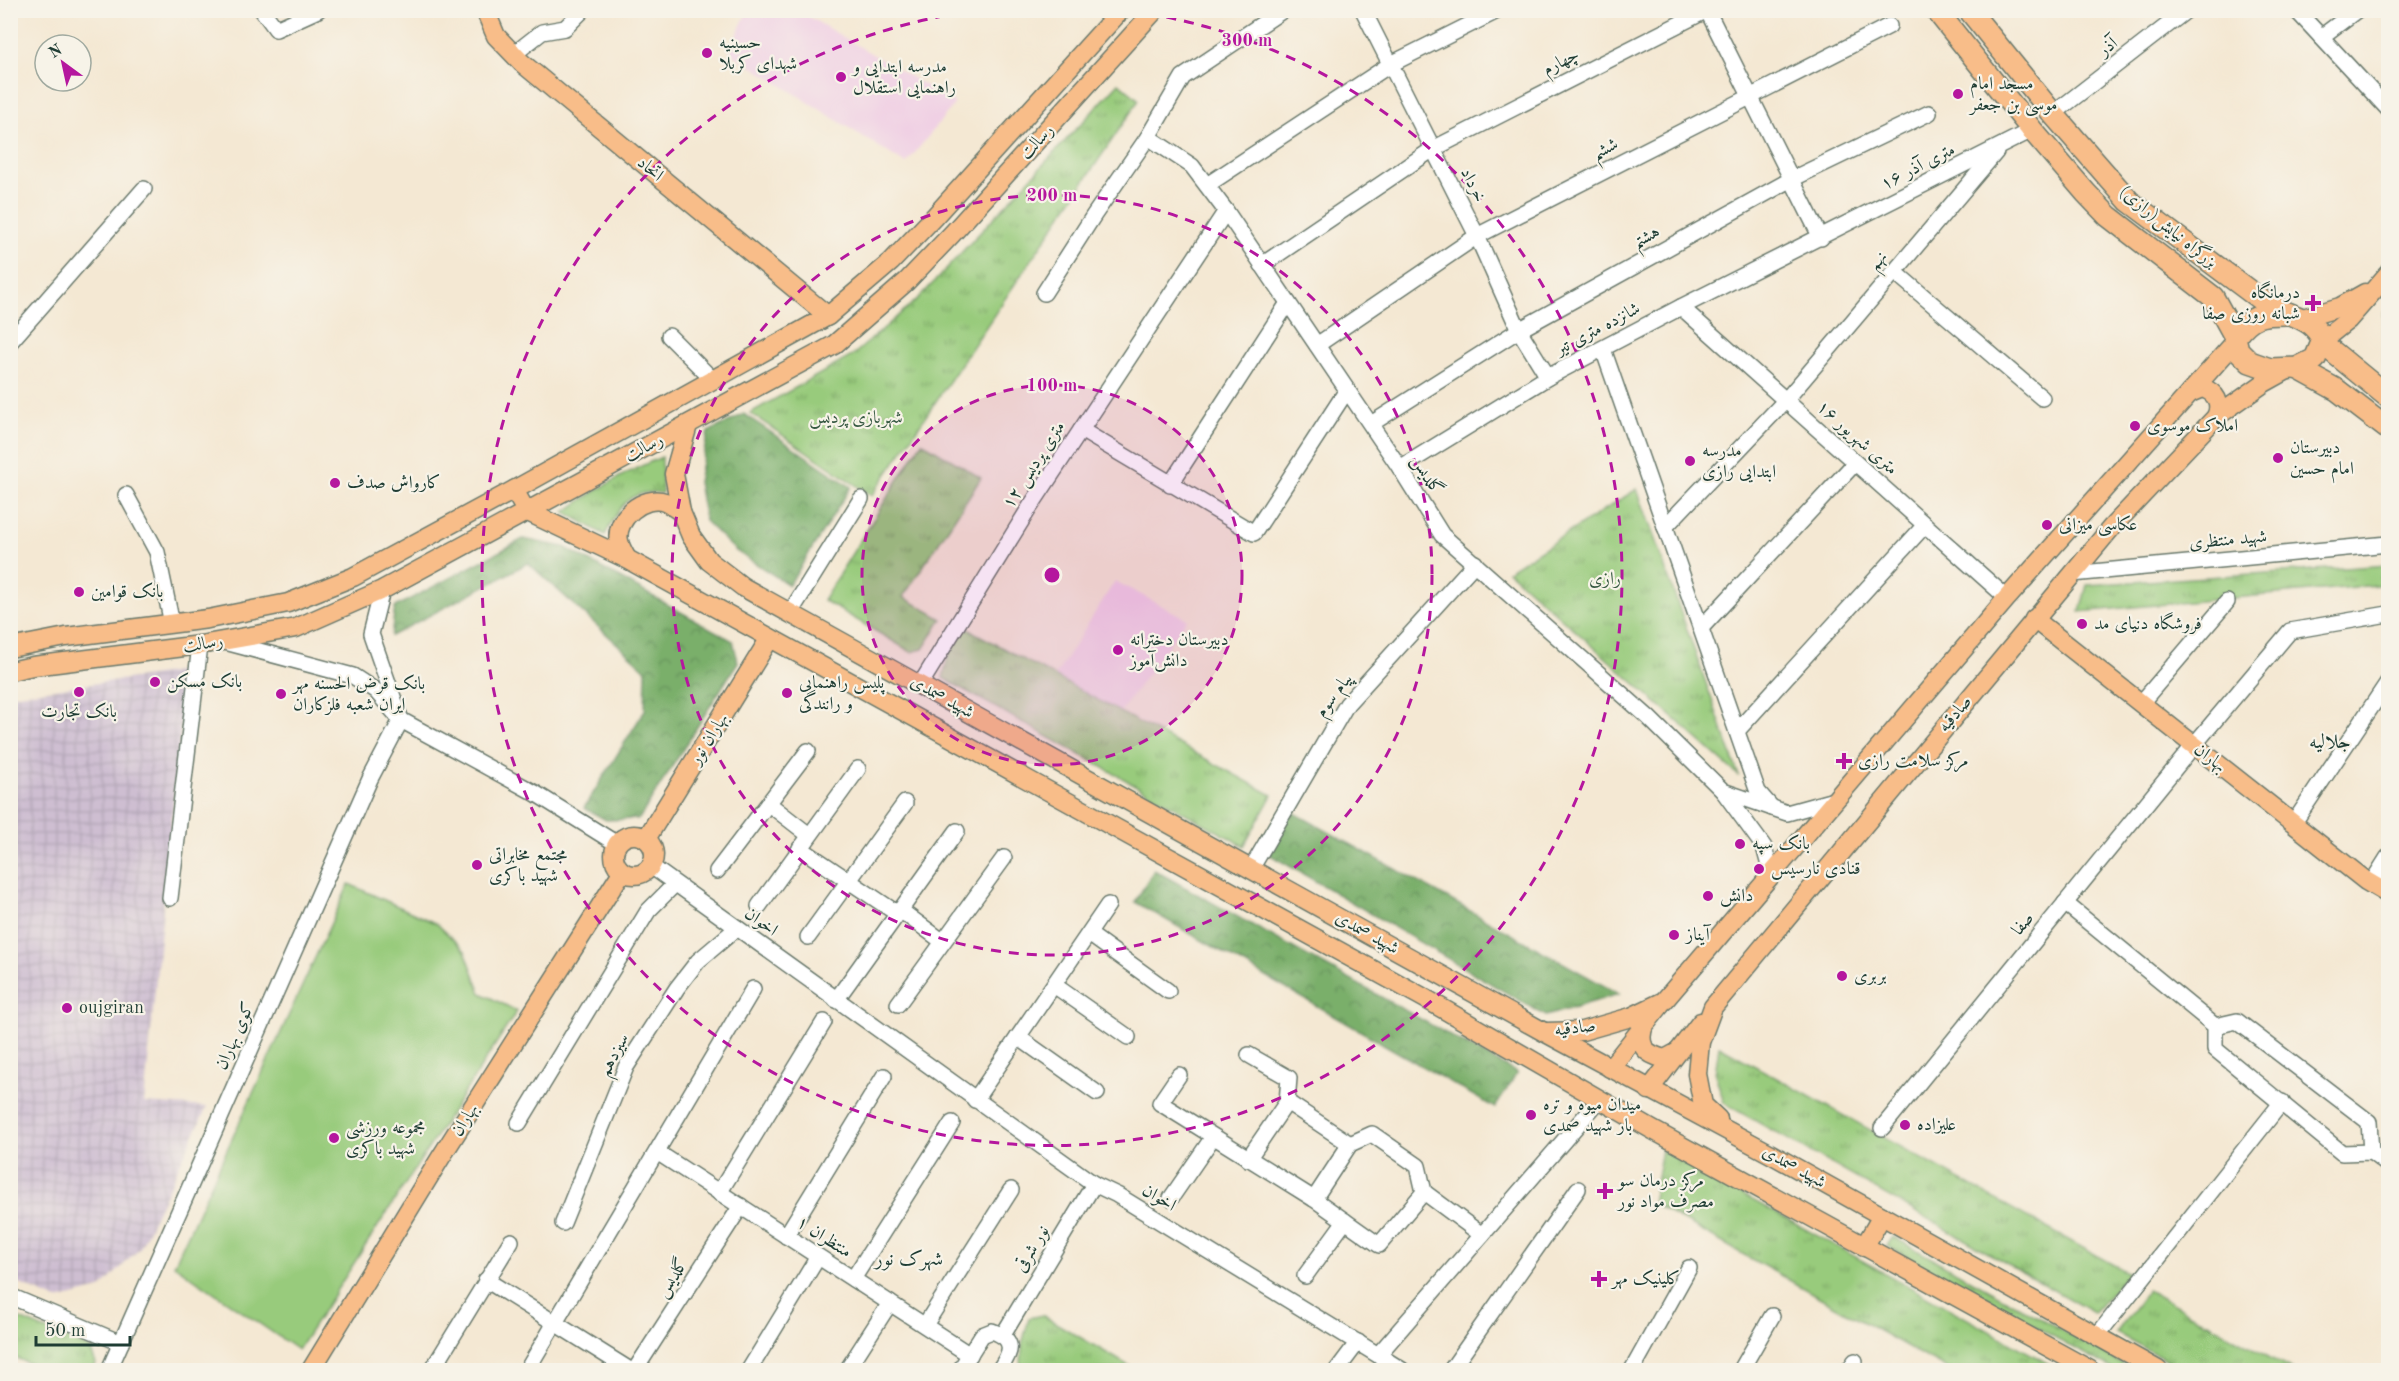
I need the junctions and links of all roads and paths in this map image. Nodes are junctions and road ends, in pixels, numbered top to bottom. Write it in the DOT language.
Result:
graph roads {
  1 [pos="262,10"];
  2 [pos="318,10"];
  3 [pos="485,10"];
  4 [pos="583,10"];
  5 [pos="1121,10"];
  6 [pos="1155,10"];
  7 [pos="1283,10"];
  8 [pos="1364,10"];
  9 [pos="1499,10"];
  10 [pos="1707,10"];
  11 [pos="1936,10"];
  12 [pos="1969,10"];
  13 [pos="2187,10"];
  14 [pos="2296,10"];
  15 [pos="2357,10"];
  16 [pos="1889,26"];
  17 [pos="2321,38"];
  18 [pos="514,54"];
  19 [pos="1390,64"];
  20 [pos="1750,97"];
  21 [pos="2388,109"];
  22 [pos="1929,113"];
  23 [pos="2053,114"];
  24 [pos="2032,130"];
  25 [pos="1149,138"];
  26 [pos="2001,146"];
  27 [pos="1433,149"];
  28 [pos="1792,179"];
  29 [pos="1207,185"];
  30 [pos="144,189"];
  31 [pos="1226,211"];
  32 [pos="1477,236"];
  33 [pos="1821,238"];
  34 [pos="1262,265"];
  35 [pos="1895,272"];
  36 [pos="2383,280"];
  37 [pos="1044,293"];
  38 [pos="1288,303"];
  39 [pos="1681,307"];
  40 [pos="828,316"];
  41 [pos="2297,316"];
  42 [pos="1519,330"];
  43 [pos="669,336"];
  44 [pos="2235,339"];
  45 [pos="2322,341"];
  46 [pos="10,342"];
  47 [pos="1317,345"];
  48 [pos="1603,349"];
  49 [pos="2294,368"];
  50 [pos="1548,377"];
  51 [pos="713,380"];
  52 [pos="1347,390"];
  53 [pos="2190,393"];
  54 [pos="2388,397"];
  55 [pos="2042,398"];
  56 [pos="1785,400"];
  57 [pos="2216,417"];
  58 [pos="1371,424"];
  59 [pos="688,425"];
  60 [pos="2388,429"];
  61 [pos="1081,430"];
  62 [pos="1855,463"];
  63 [pos="1400,468"];
  64 [pos="1170,485"];
  65 [pos="514,490"];
  66 [pos="126,495"];
  67 [pos="861,499"];
  68 [pos="526,511"];
  69 [pos="681,512"];
  70 [pos="1925,525"];
  71 [pos="1665,527"];
  72 [pos="2388,544"];
  73 [pos="627,559"];
  74 [pos="1474,563"];
  75 [pos="2072,574"];
  76 [pos="382,590"];
  77 [pos="2007,598"];
  78 [pos="2226,602"];
  79 [pos="790,613"];
  80 [pos="2388,614"];
  81 [pos="2034,619"];
  82 [pos="172,624"];
  83 [pos="1701,628"];
  84 [pos="770,638"];
  85 [pos="222,641"];
  86 [pos="200,645"];
  87 [pos="10,648"];
  88 [pos="10,671"];
  89 [pos="2388,682"];
  90 [pos="920,685"];
  91 [pos="2141,703"];
  92 [pos="401,720"];
  93 [pos="1737,731"];
  94 [pos="2194,745"];
  95 [pos="808,751"];
  96 [pos="858,769"];
  97 [pos="1072,769"];
  98 [pos="1723,791"];
  99 [pos="1116,793"];
  100 [pos="1058,796"];
  101 [pos="1834,801"];
  102 [pos="905,803"];
  103 [pos="769,804"];
  104 [pos="1772,808"];
  105 [pos="1104,822"];
  106 [pos="2293,824"];
  107 [pos="957,831"];
  108 [pos="646,839"];
  109 [pos="805,842"];
  110 [pos="617,844"];
  111 [pos="2388,857"];
  112 [pos="1004,858"];
  113 [pos="651,866"];
  114 [pos="1251,868"];
  115 [pos="717,871"];
  116 [pos="622,872"];
  117 [pos="1771,873"];
  118 [pos="848,881"];
  119 [pos="675,884"];
  120 [pos="2371,884"];
  121 [pos="2388,894"];
  122 [pos="170,898"];
  123 [pos="2065,903"];
  124 [pos="1108,905"];
  125 [pos="759,906"];
  126 [pos="899,912"];
  127 [pos="737,928"];
  128 [pos="1089,934"];
  129 [pos="807,937"];
  130 [pos="942,941"];
  131 [pos="1054,985"];
  132 [pos="753,989"];
  133 [pos="1168,991"];
  134 [pos="836,1000"];
  135 [pos="1664,1001"];
  136 [pos="898,1004"];
  137 [pos="1713,1007"];
  138 [pos="824,1022"];
  139 [pos="1645,1023"];
  140 [pos="2215,1026"];
  141 [pos="1544,1032"];
  142 [pos="1018,1037"];
  143 [pos="1128,1037"];
  144 [pos="1676,1053"];
  145 [pos="1249,1055"];
  146 [pos="1610,1068"];
  147 [pos="1179,1075"];
  148 [pos="884,1076"];
  149 [pos="1649,1090"];
  150 [pos="1097,1093"];
  151 [pos="1600,1098"];
  152 [pos="975,1100"];
  153 [pos="1287,1102"];
  154 [pos="2282,1102"];
  155 [pos="519,1123"];
  156 [pos="952,1123"];
  157 [pos="1882,1128"];
  158 [pos="1732,1132"];
  159 [pos="1213,1137"];
  160 [pos="1350,1144"];
  161 [pos="657,1152"];
  162 [pos="2371,1152"];
  163 [pos="1248,1159"];
  164 [pos="2388,1165"];
  165 [pos="1094,1184"];
  166 [pos="1578,1189"];
  167 [pos="1011,1190"];
  168 [pos="1424,1192"];
  169 [pos="719,1193"];
  170 [pos="1171,1198"];
  171 [pos="1314,1199"];
  172 [pos="741,1206"];
  173 [pos="1882,1216"];
  174 [pos="1345,1221"];
  175 [pos="563,1223"];
  176 [pos="1482,1235"];
  177 [pos="786,1236"];
  178 [pos="511,1241"];
  179 [pos="1864,1247"];
  180 [pos="818,1257"];
  181 [pos="1689,1268"];
  182 [pos="1305,1276"];
  183 [pos="854,1279"];
  184 [pos="486,1280"];
  185 [pos="10,1296"];
  186 [pos="890,1303"];
  187 [pos="1772,1316"];
  188 [pos="555,1323"];
  189 [pos="925,1325"];
  190 [pos="1003,1335"];
  191 [pos="2096,1336"];
  192 [pos="1358,1342"];
  193 [pos="121,1343"];
  194 [pos="970,1354"];
  195 [pos="1378,1354"];
  196 [pos="2070,1366"];
  197 [pos="1001,1370"];
  198 [pos="109,1371"];
  199 [pos="311,1371"];
  200 [pos="432,1371"];
  201 [pos="527,1371"];
  202 [pos="630,1371"];
  203 [pos="635,1371"];
  204 [pos="749,1371"];
  205 [pos="847,1371"];
  206 [pos="960,1371"];
  207 [pos="1336,1371"];
  208 [pos="1402,1371"];
  209 [pos="1451,1371"];
  210 [pos="1632,1371"];
  211 [pos="1741,1371"];
  212 [pos="2090,1371"];
  213 [pos="2158,1371"];
  1 -- 2 [label="street"];
  3 -- 18 [label="main road, اتحاد"];
  4 -- 18 [label="street"];
  5 -- 40 [label="main road, رسالت"];
  6 -- 59 [label="main road, رسالت"];
  7 -- 25 [label="street"];
  8 -- 19 [label="street, خرداد"];
  9 -- 19 [label="street"];
  10 -- 20 [label="street"];
  10 -- 27 [label="street, چهارم"];
  11 -- 24 [label="highway, بزرگراه نیایش(رازی)"];
  12 -- 23 [label="highway, بزرگراه نیایش(رازی)"];
  13 -- 23 [label="street, آذر"];
  14 -- 17 [label="street"];
  15 -- 17 [label="street"];
  16 -- 20 [label="street, ششم"];
  17 -- 21 [label="street"];
  18 -- 40 [label="main road, اتحاد"];
  19 -- 27 [label="street, خرداد"];
  19 -- 29 [label="street"];
  20 -- 28 [label="street"];
  20 -- 32 [label="street, ششم"];
  22 -- 28 [label="street, هشتم"];
  23 -- 41 [label="highway, بزرگراه نیایش(رازی)"];
  24 -- 26 [label="street, ۱۶ متری آذر"];
  24 -- 44 [label="highway, بزرگراه نیایش(رازی)"];
  25 -- 29 [label="street, گلدیس"];
  25 -- 37 [label="street"];
  26 -- 33 [label="street, ۱۶ متری آذر"];
  26 -- 35 [label="street, نهم"];
  27 -- 32 [label="street, خرداد"];
  27 -- 34 [label="street, چهارم"];
  28 -- 33 [label="street"];
  28 -- 42 [label="street, هشتم"];
  29 -- 31 [label="street, گلدیس"];
  30 -- 46 [label="street"];
  31 -- 34 [label="street, گلدیس"];
  31 -- 61 [label="street, ۱۲ متری پردیس"];
  32 -- 42 [label="street, خرداد"];
  32 -- 47 [label="street, ششم"];
  33 -- 39 [label="street, شانزده متری تیر"];
  34 -- 38 [label="street, گلدیس"];
  35 -- 55 [label="street"];
  35 -- 56 [label="street, نهم"];
  36 -- 41 [label="main road"];
  36 -- 45 [label="main road"];
  38 -- 47 [label="street, گلدیس"];
  38 -- 64 [label="street"];
  39 -- 48 [label="street, شانزده متری تیر"];
  39 -- 56 [label="street, ۱۶ متری شهریور"];
  40 -- 51 [label="main road, رسالت"];
  41 -- 44 [label="highway"];
  41 -- 45 [label="highway"];
  42 -- 50 [label="street, خرداد"];
  42 -- 58 [label="street, هشتم"];
  43 -- 51 [label="street"];
  44 -- 49 [label="highway"];
  44 -- 53 [label="main road, صادقیه"];
  45 -- 49 [label="highway"];
  45 -- 54 [label="highway"];
  47 -- 52 [label="street, گلدیس"];
  48 -- 50 [label="street, شانزده متری تیر"];
  48 -- 71 [label="street"];
  49 -- 57 [label="main road, صادقیه"];
  49 -- 60 [label="highway"];
  50 -- 63 [label="street, شانزده متری تیر"];
  51 -- 65 [label="main road, رسالت"];
  52 -- 58 [label="street, گلدیس"];
  52 -- 64 [label="street"];
  53 -- 57 [label="main road"];
  53 -- 77 [label="main road, صادقیه"];
  56 -- 62 [label="street, ۱۶ متری شهریور"];
  56 -- 71 [label="street, نهم"];
  57 -- 75 [label="main road, صادقیه"];
  58 -- 63 [label="street, گلدیس"];
  59 -- 68 [label="main road, رسالت"];
  59 -- 69 [label="main road, شهید صمدی"];
  61 -- 64 [label="street"];
  61 -- 90 [label="street, ۱۲ متری پردیس"];
  62 -- 70 [label="street, ۱۶ متری شهریور"];
  62 -- 83 [label="street"];
  63 -- 74 [label="street, گلدیس"];
  65 -- 68 [label="main road"];
  65 -- 82 [label="main road, رسالت"];
  66 -- 82 [label="street"];
  67 -- 79 [label="street"];
  68 -- 73 [label="main road, شهید صمدی"];
  68 -- 76 [label="main road, رسالت"];
  69 -- 73 [label="main road"];
  69 -- 79 [label="main road, شهید صمدی"];
  70 -- 77 [label="street, ۱۶ متری شهریور"];
  70 -- 93 [label="street"];
  71 -- 83 [label="street"];
  72 -- 75 [label="street, شهید منتظری"];
  73 -- 84 [label="main road, شهید صمدی"];
  74 -- 98 [label="street, گلدیس"];
  74 -- 114 [label="street, پیام سوم"];
  75 -- 81 [label="main road, صادقیه"];
  76 -- 85 [label="main road, رسالت"];
  76 -- 92 [label="street"];
  77 -- 101 [label="main road, صادقیه"];
  78 -- 91 [label="street"];
  79 -- 90 [label="main road, شهید صمدی"];
  80 -- 94 [label="street, صفا"];
  81 -- 91 [label="main road, بهاران"];
  81 -- 137 [label="main road, صادقیه"];
  82 -- 87 [label="main road, رسالت"];
  83 -- 93 [label="street"];
  84 -- 100 [label="main road, شهید صمدی"];
  84 -- 108 [label="main road, بهاران نور"];
  85 -- 86 [label="main road, رسالت"];
  85 -- 92 [label="street"];
  86 -- 88 [label="main road, رسالت"];
  86 -- 122 [label="street"];
  89 -- 106 [label="street"];
  90 -- 97 [label="main road, شهید صمدی"];
  91 -- 94 [label="main road, بهاران"];
  92 -- 110 [label="street"];
  92 -- 193 [label="street, کوی بهاران"];
  93 -- 104 [label="street"];
  94 -- 106 [label="main road, بهاران"];
  94 -- 123 [label="street, صفا"];
  95 -- 103 [label="street"];
  96 -- 109 [label="street"];
  97 -- 99 [label="main road, شهید صمدی"];
  97 -- 100 [label="main road"];
  98 -- 104 [label="street"];
  98 -- 117 [label="street, گلدیس"];
  99 -- 105 [label="main road"];
  99 -- 114 [label="main road, شهید صمدی"];
  100 -- 105 [label="main road, شهید صمدی"];
  101 -- 104 [label="street"];
  101 -- 117 [label="main road, صادقیه"];
  102 -- 118 [label="street"];
  103 -- 109 [label="street"];
  103 -- 115 [label="street"];
  105 -- 151 [label="main road, شهید صمدی"];
  106 -- 120 [label="main road, بهاران"];
  107 -- 126 [label="street"];
  108 -- 110 [label="main road"];
  108 -- 113 [label="main road"];
  109 -- 118 [label="street"];
  109 -- 125 [label="street"];
  110 -- 116 [label="main road"];
  111 -- 120 [label="street"];
  112 -- 130 [label="street"];
  113 -- 116 [label="main road"];
  113 -- 119 [label="street, اخوان"];
  114 -- 141 [label="main road, شهید صمدی"];
  116 -- 199 [label="main road, بهاران"];
  117 -- 135 [label="main road, صادقیه"];
  118 -- 126 [label="street"];
  118 -- 129 [label="street"];
  119 -- 127 [label="street, اخوان"];
  119 -- 155 [label="street"];
  120 -- 121 [label="main road, بهاران"];
  123 -- 140 [label="street"];
  123 -- 157 [label="street, صفا"];
  124 -- 128 [label="street"];
  126 -- 130 [label="street"];
  126 -- 134 [label="street"];
  127 -- 134 [label="street, اخوان"];
  127 -- 175 [label="street, سیزدهم"];
  128 -- 131 [label="street"];
  128 -- 133 [label="street"];
  130 -- 136 [label="street"];
  131 -- 142 [label="street"];
  131 -- 143 [label="street"];
  132 -- 161 [label="street"];
  134 -- 152 [label="street, اخوان"];
  135 -- 139 [label="main road"];
  135 -- 141 [label="main road, صادقیه"];
  137 -- 144 [label="main road"];
  137 -- 158 [label="main road, صادقیه"];
  138 -- 169 [label="street"];
  139 -- 144 [label="main road"];
  139 -- 146 [label="main road"];
  140 -- 154 [label="street"];
  140 -- 162 [label="street"];
  141 -- 146 [label="main road, شهید صمدی"];
  142 -- 150 [label="street"];
  142 -- 152 [label="street"];
  144 -- 149 [label="main road"];
  145 -- 153 [label="street"];
  146 -- 149 [label="main road, شهید صمدی"];
  147 -- 159 [label="street"];
  148 -- 177 [label="street"];
  149 -- 158 [label="main road, شهید صمدی"];
  151 -- 176 [label="street"];
  151 -- 179 [label="main road, شهید صمدی"];
  152 -- 165 [label="street, اخوان"];
  153 -- 160 [label="street"];
  153 -- 163 [label="street"];
  154 -- 162 [label="street"];
  154 -- 191 [label="street"];
  156 -- 183 [label="street"];
  158 -- 173 [label="main road, شهید صمدی"];
  159 -- 163 [label="street"];
  159 -- 170 [label="street"];
  160 -- 168 [label="street"];
  160 -- 171 [label="street"];
  161 -- 169 [label="street, منتظران ۱"];
  161 -- 188 [label="street"];
  162 -- 164 [label="street"];
  163 -- 171 [label="street"];
  165 -- 190 [label="street, نور شرقی"];
  165 -- 192 [label="street, اخوان"];
  166 -- 209 [label="street"];
  167 -- 189 [label="street"];
  168 -- 174 [label="street"];
  168 -- 176 [label="street"];
  169 -- 172 [label="street, منتظران ۱"];
  171 -- 174 [label="street"];
  172 -- 177 [label="street, منتظران ۱"];
  172 -- 203 [label="street, گلدیس"];
  173 -- 179 [label="main road"];
  173 -- 191 [label="main road, شهید صمدی"];
  174 -- 182 [label="street"];
  176 -- 195 [label="street"];
  177 -- 180 [label="street, منتظران ۱"];
  178 -- 184 [label="street"];
  179 -- 196 [label="main road, شهید صمدی"];
  180 -- 183 [label="street, منتظران ۱"];
  180 -- 204 [label="street"];
  181 -- 210 [label="street"];
  183 -- 186 [label="street, منتظران ۱"];
  184 -- 188 [label="street"];
  184 -- 200 [label="street"];
  185 -- 193 [label="street"];
  186 -- 189 [label="street, منتظران ۱"];
  186 -- 205 [label="street"];
  187 -- 211 [label="street"];
  188 -- 201 [label="street"];
  188 -- 202 [label="street"];
  189 -- 194 [label="street, منتظران ۱"];
  190 -- 194 [label="street"];
  190 -- 197 [label="street"];
  191 -- 213 [label="main road, شهید صمدی"];
  192 -- 195 [label="street, اخوان"];
  192 -- 207 [label="street"];
  193 -- 198 [label="street, کوی بهاران"];
  194 -- 206 [label="street"];
  195 -- 208 [label="street, اخوان"];
  196 -- 212 [label="main road, شهید صمدی"];
}
